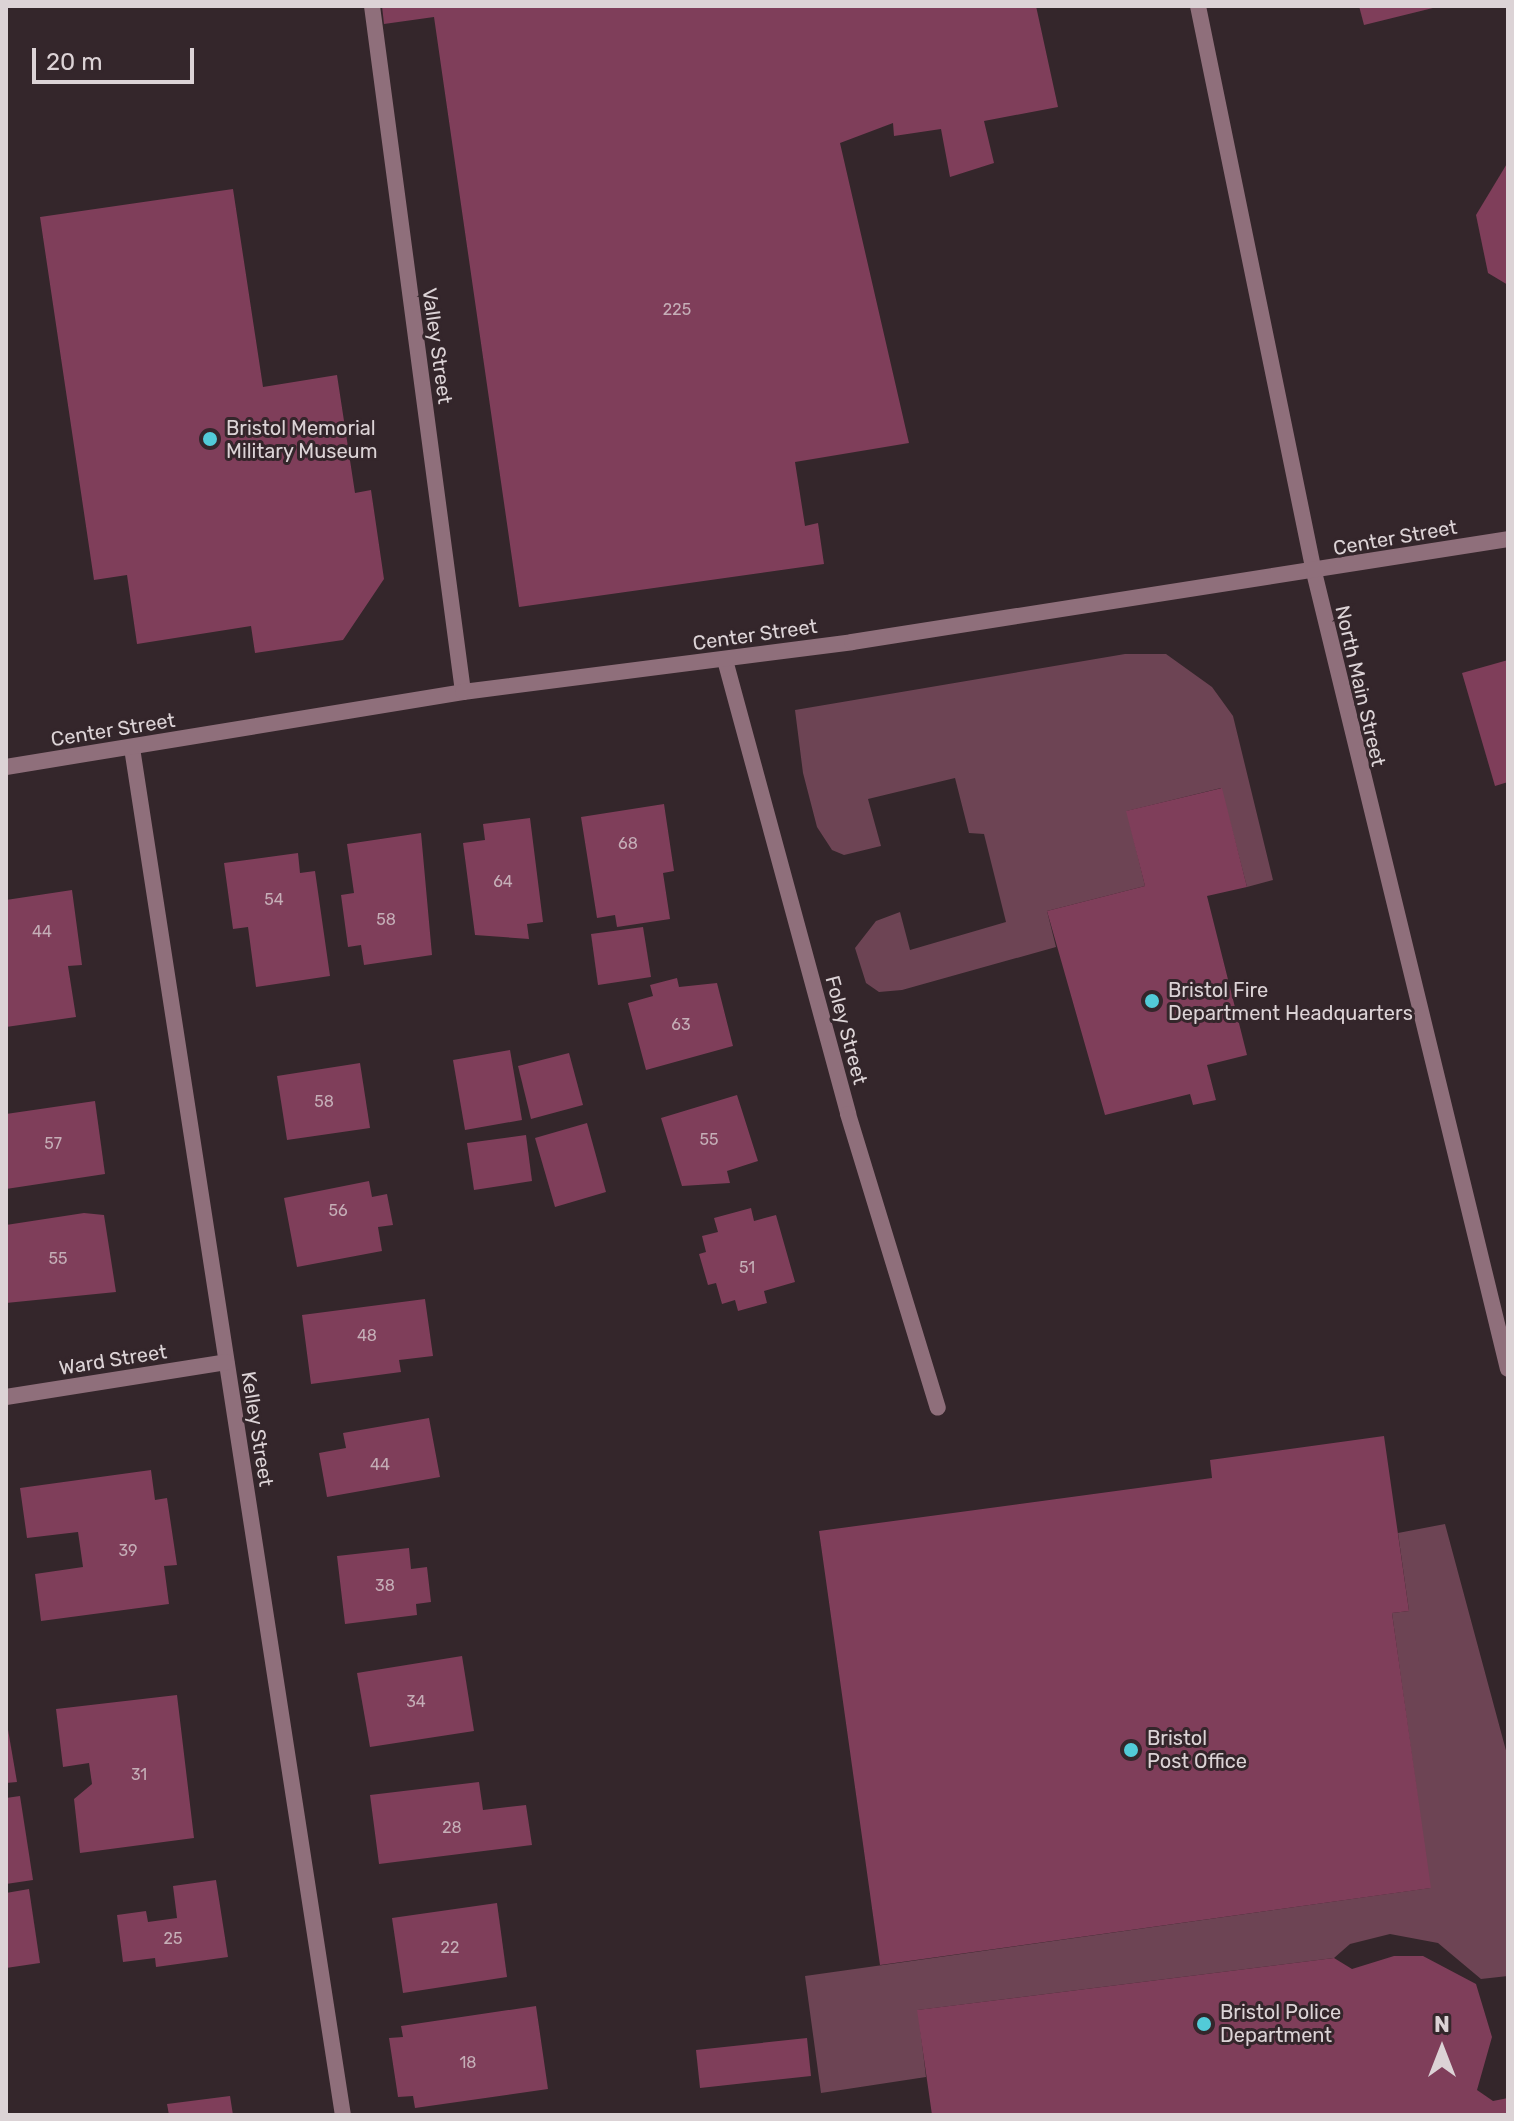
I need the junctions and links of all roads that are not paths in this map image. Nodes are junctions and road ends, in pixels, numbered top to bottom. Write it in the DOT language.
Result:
graph roads {
  1 [pos="372,6"];
  2 [pos="1198,6"];
  3 [pos="1508,539"];
  4 [pos="1314,572"];
  5 [pos="725,660"];
  6 [pos="463,692"];
  7 [pos="132,748"];
  8 [pos="6,767"];
  9 [pos="226,1362"];
  10 [pos="1508,1369"];
  11 [pos="6,1397"];
  12 [pos="938,1408"];
  13 [pos="343,2115"];
  1 -- 6 [label="street, Valley Street"];
  2 -- 4 [label="street, North Main Street"];
  3 -- 4 [label="street, Center Street"];
  4 -- 5 [label="street, Center Street"];
  4 -- 10 [label="street, North Main Street"];
  5 -- 6 [label="street, Center Street"];
  5 -- 12 [label="street, Foley Street"];
  6 -- 7 [label="street, Center Street"];
  7 -- 8 [label="street, Center Street"];
  7 -- 9 [label="street, Kelley Street"];
  9 -- 11 [label="street, Ward Street"];
  9 -- 13 [label="street, Kelley Street"];
}
